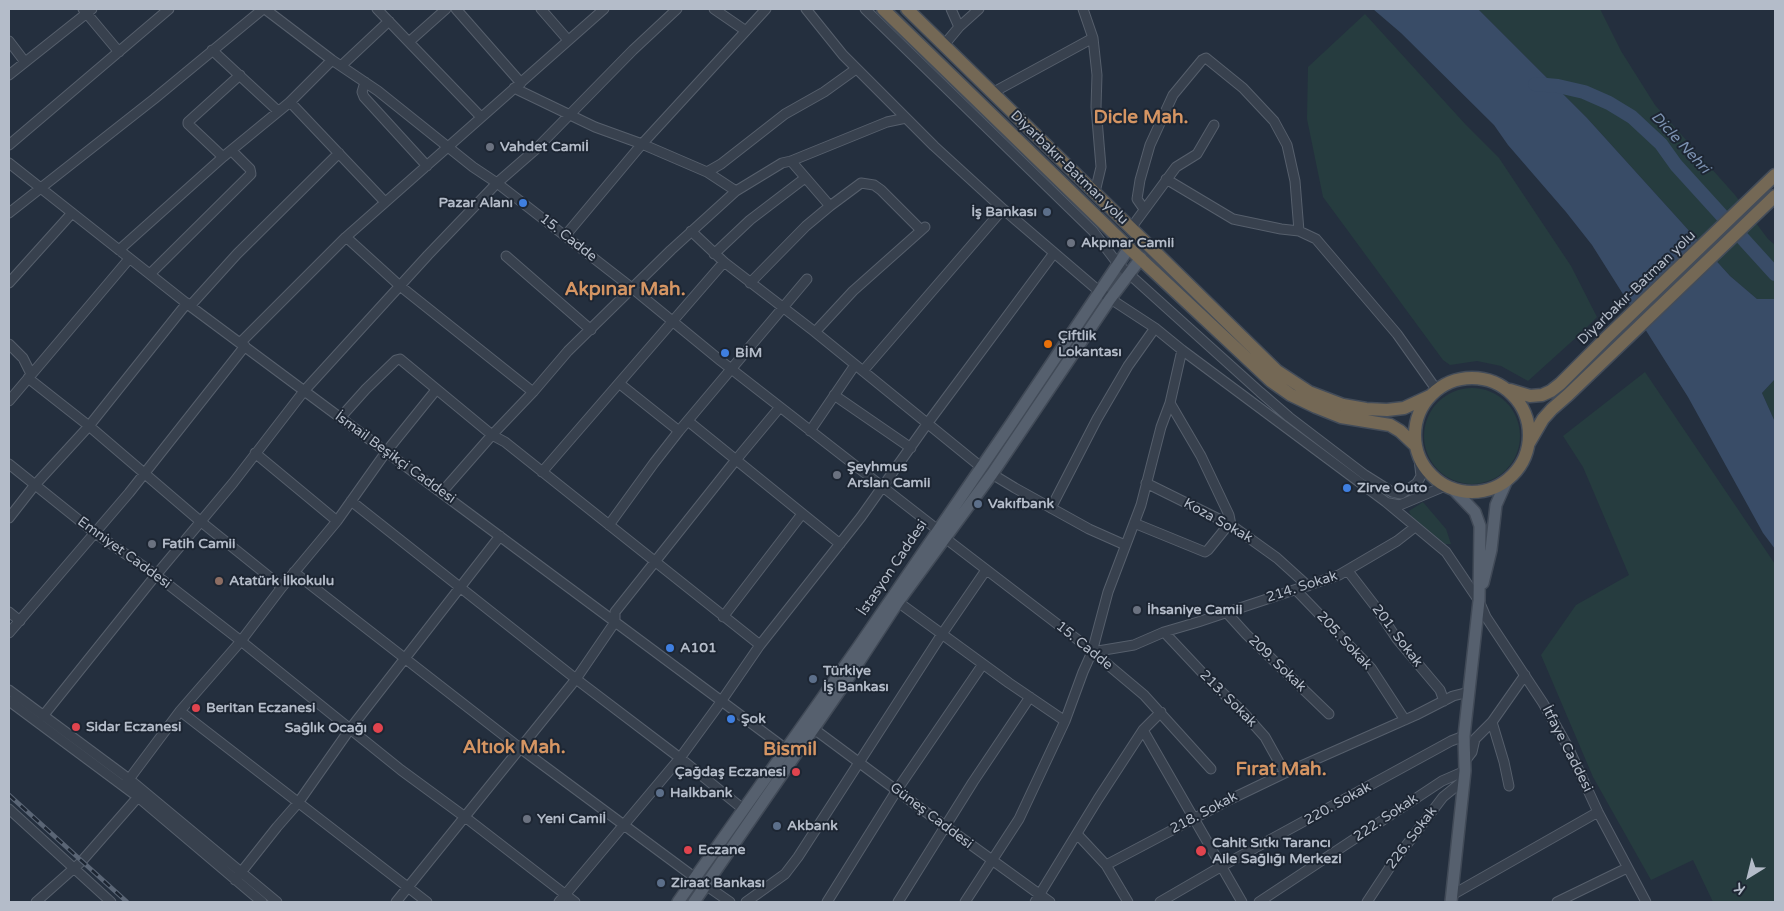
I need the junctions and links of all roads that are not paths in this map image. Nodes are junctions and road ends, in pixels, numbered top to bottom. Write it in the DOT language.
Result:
graph roads {
  1 [pos="169,9"];
  2 [pos="264,9"];
  3 [pos="378,9"];
  4 [pos="446,9"];
  5 [pos="456,9"];
  6 [pos="540,9"];
  7 [pos="604,9"];
  8 [pos="677,9"];
  9 [pos="714,9"];
  10 [pos="766,9"];
  11 [pos="806,9"];
  12 [pos="865,9"];
  13 [pos="883,9"];
  14 [pos="907,9"];
  15 [pos="950,9"];
  16 [pos="979,9"];
  17 [pos="1083,9"];
  18 [pos="87,10"];
  19 [pos="389,21"];
  20 [pos="959,26"];
  21 [pos="746,31"];
  22 [pos="1093,38"];
  23 [pos="568,40"];
  24 [pos="9,41"];
  25 [pos="410,41"];
  26 [pos="944,45"];
  27 [pos="212,50"];
  28 [pos="119,52"];
  29 [pos="332,60"];
  30 [pos="25,62"];
  31 [pos="341,66"];
  32 [pos="856,69"];
  33 [pos="9,75"];
  34 [pos="240,75"];
  35 [pos="365,82"];
  36 [pos="518,85"];
  37 [pos="992,93"];
  38 [pos="290,102"];
  39 [pos="278,111"];
  40 [pos="568,115"];
  41 [pos="481,117"];
  42 [pos="906,118"];
  43 [pos="1214,125"];
  44 [pos="642,144"];
  45 [pos="9,145"];
  46 [pos="448,146"];
  47 [pos="232,151"];
  48 [pos="339,153"];
  49 [pos="223,157"];
  50 [pos="792,161"];
  51 [pos="9,163"];
  52 [pos="427,166"];
  53 [pos="707,172"];
  54 [pos="1775,175"];
  55 [pos="805,178"];
  56 [pos="1166,180"];
  57 [pos="497,183"];
  58 [pos="40,188"];
  59 [pos="736,191"];
  60 [pos="1095,192"];
  61 [pos="1775,196"];
  62 [pos="385,202"];
  63 [pos="830,206"];
  64 [pos="1003,209"];
  65 [pos="1144,209"];
  66 [pos="9,213"];
  67 [pos="72,213"];
  68 [pos="1131,228"];
  69 [pos="1299,231"];
  70 [pos="691,232"];
  71 [pos="565,236"];
  72 [pos="346,237"];
  73 [pos="1129,248"];
  74 [pos="119,250"];
  75 [pos="1054,253"];
  76 [pos="714,254"];
  77 [pos="506,256"];
  78 [pos="1141,258"];
  79 [pos="129,259"];
  80 [pos="724,262"];
  81 [pos="1118,264"];
  82 [pos="150,274"];
  83 [pos="1130,274"];
  84 [pos="807,279"];
  85 [pos="9,283"];
  86 [pos="750,283"];
  87 [pos="400,286"];
  88 [pos="632,288"];
  89 [pos="1100,292"];
  90 [pos="1110,299"];
  91 [pos="188,305"];
  92 [pos="783,308"];
  93 [pos="672,322"];
  94 [pos="1155,328"];
  95 [pos="591,330"];
  96 [pos="815,332"];
  97 [pos="9,344"];
  98 [pos="242,345"];
  99 [pos="1182,350"];
  100 [pos="855,365"];
  101 [pos="731,369"];
  102 [pos="863,371"];
  103 [pos="29,376"];
  104 [pos="620,384"];
  105 [pos="436,390"];
  106 [pos="1507,390"];
  107 [pos="304,392"];
  108 [pos="533,392"];
  109 [pos="1433,393"];
  110 [pos="834,395"];
  111 [pos="9,401"];
  112 [pos="1170,404"];
  113 [pos="780,407"];
  114 [pos="340,418"];
  115 [pos="688,422"];
  116 [pos="927,424"];
  117 [pos="89,426"];
  118 [pos="679,431"];
  119 [pos="810,431"];
  120 [pos="492,435"];
  121 [pos="1528,445"];
  122 [pos="911,448"];
  123 [pos="386,452"];
  124 [pos="1418,452"];
  125 [pos="255,453"];
  126 [pos="735,460"];
  127 [pos="9,464"];
  128 [pos="982,467"];
  129 [pos="542,472"];
  130 [pos="145,473"];
  131 [pos="992,474"];
  132 [pos="1506,480"];
  133 [pos="1146,483"];
  134 [pos="34,486"];
  135 [pos="883,487"];
  136 [pos="1449,487"];
  137 [pos="442,492"];
  138 [pos="351,501"];
  139 [pos="1386,502"];
  140 [pos="1051,508"];
  141 [pos="802,514"];
  142 [pos="9,518"];
  143 [pos="200,521"];
  144 [pos="337,521"];
  145 [pos="1134,523"];
  146 [pos="609,525"];
  147 [pos="1231,525"];
  148 [pos="1415,527"];
  149 [pos="95,533"];
  150 [pos="941,534"];
  151 [pos="500,536"];
  152 [pos="840,544"];
  153 [pos="1125,545"];
  154 [pos="656,562"];
  155 [pos="986,570"];
  156 [pos="294,572"];
  157 [pos="1348,572"];
  158 [pos="156,575"];
  159 [pos="1308,586"];
  160 [pos="282,587"];
  161 [pos="459,588"];
  162 [pos="1296,590"];
  163 [pos="1479,601"];
  164 [pos="898,602"];
  165 [pos="9,612"];
  166 [pos="1227,613"];
  167 [pos="723,617"];
  168 [pos="20,620"];
  169 [pos="615,622"];
  170 [pos="1164,632"];
  171 [pos="9,634"];
  172 [pos="942,634"];
  173 [pos="241,641"];
  174 [pos="760,645"];
  175 [pos="1092,652"];
  176 [pos="405,660"];
  177 [pos="982,664"];
  178 [pos="1525,675"];
  179 [pos="576,679"];
  180 [pos="9,690"];
  181 [pos="1469,692"];
  182 [pos="1030,697"];
  183 [pos="721,700"];
  184 [pos="9,701"];
  185 [pos="1444,701"];
  186 [pos="180,711"];
  187 [pos="1161,712"];
  188 [pos="1328,714"];
  189 [pos="43,716"];
  190 [pos="1406,720"];
  191 [pos="1065,721"];
  192 [pos="1492,722"];
  193 [pos="350,729"];
  194 [pos="814,729"];
  195 [pos="1143,730"];
  196 [pos="1464,736"];
  197 [pos="520,748"];
  198 [pos="786,749"];
  199 [pos="680,758"];
  200 [pos="859,763"];
  201 [pos="1211,769"];
  202 [pos="1464,771"];
  203 [pos="1285,773"];
  204 [pos="127,782"];
  205 [pos="1509,786"];
  206 [pos="897,790"];
  207 [pos="138,797"];
  208 [pos="298,803"];
  209 [pos="9,809"];
  210 [pos="742,809"];
  211 [pos="1598,812"];
  212 [pos="466,817"];
  213 [pos="1194,819"];
  214 [pos="625,825"];
  215 [pos="946,827"];
  216 [pos="1077,834"];
  217 [pos="992,861"];
  218 [pos="1106,865"];
  219 [pos="1222,866"];
  220 [pos="72,868"];
  221 [pos="1628,868"];
  222 [pos="241,872"];
  223 [pos="694,877"];
  224 [pos="235,880"];
  225 [pos="706,885"];
  226 [pos="407,887"];
  227 [pos="562,898"];
  228 [pos="1038,898"];
  229 [pos="1451,899"];
  230 [pos="43,900"];
  231 [pos="111,902"];
  232 [pos="262,902"];
  233 [pos="277,902"];
  234 [pos="396,902"];
  235 [pos="427,902"];
  236 [pos="575,902"];
  237 [pos="678,902"];
  238 [pos="694,902"];
  239 [pos="730,902"];
  240 [pos="746,902"];
  241 [pos="827,902"];
  242 [pos="898,902"];
  243 [pos="965,902"];
  244 [pos="1050,902"];
  245 [pos="1128,902"];
  246 [pos="1160,902"];
  247 [pos="1242,902"];
  248 [pos="1259,902"];
  249 [pos="1367,902"];
  250 [pos="1557,902"];
  251 [pos="1646,902"];
  1 -- 28 [label="street"];
  2 -- 27 [label="street"];
  2 -- 29 [label="street, 15. Cadde"];
  3 -- 19 [label="street"];
  4 -- 25 [label="street"];
  5 -- 36 [label="street"];
  6 -- 23 [label="street"];
  7 -- 23 [label="street"];
  8 -- 40 [label="street"];
  9 -- 21 [label="street"];
  10 -- 21 [label="street"];
  11 -- 32 [label="street, İtfaye Caddesi"];
  12 -- 81 [label="street"];
  13 -- 73 [label="highway, Diyarbakır-Batman yolu"];
  14 -- 26 [label="highway, Diyarbakır-Batman yolu"];
  15 -- 20 [label="street"];
  16 -- 20 [label="street"];
  17 -- 22 [label="street"];
  18 -- 28 [label="street"];
  18 -- 30 [label="street"];
  19 -- 25 [label="street"];
  19 -- 31 [label="street"];
  20 -- 26 [label="street"];
  21 -- 44 [label="street"];
  22 -- 37 [label="street"];
  22 -- 60 [label="street"];
  23 -- 36 [label="street"];
  24 -- 30 [label="street"];
  25 -- 41 [label="street"];
  26 -- 37 [label="highway, Diyarbakır-Batman yolu"];
  27 -- 34 [label="street"];
  27 -- 58 [label="street"];
  28 -- 45 [label="street"];
  29 -- 31 [label="street, 15. Cadde"];
  29 -- 38 [label="street"];
  30 -- 33 [label="street"];
  31 -- 35 [label="street, 15. Cadde"];
  32 -- 42 [label="street, İtfaye Caddesi"];
  32 -- 53 [label="street"];
  34 -- 39 [label="street"];
  34 -- 49 [label="street"];
  35 -- 46 [label="street, 15. Cadde"];
  35 -- 52 [label="street"];
  36 -- 40 [label="street"];
  36 -- 41 [label="street"];
  37 -- 60 [label="highway, Diyarbakır-Batman yolu"];
  38 -- 39 [label="street"];
  38 -- 48 [label="street"];
  39 -- 47 [label="street"];
  40 -- 44 [label="street"];
  40 -- 57 [label="street"];
  41 -- 46 [label="street"];
  42 -- 50 [label="street"];
  42 -- 64 [label="street, İtfaye Caddesi"];
  43 -- 56 [label="street"];
  44 -- 53 [label="street"];
  44 -- 71 [label="street"];
  46 -- 52 [label="street"];
  46 -- 57 [label="street, 15. Cadde"];
  47 -- 49 [label="street"];
  47 -- 82 [label="street"];
  48 -- 62 [label="street"];
  48 -- 91 [label="street"];
  49 -- 74 [label="street"];
  50 -- 55 [label="street"];
  50 -- 59 [label="street"];
  51 -- 58 [label="street, İsmail Beşikçi Caddesi"];
  52 -- 62 [label="street"];
  53 -- 59 [label="street"];
  54 -- 106 [label="highway, Diyarbakır-Batman yolu"];
  55 -- 63 [label="street"];
  55 -- 76 [label="street"];
  56 -- 65 [label="street"];
  56 -- 69 [label="street"];
  57 -- 71 [label="street, 15. Cadde"];
  57 -- 87 [label="street"];
  58 -- 66 [label="street"];
  58 -- 67 [label="street, İsmail Beşikçi Caddesi"];
  59 -- 70 [label="street"];
  60 -- 68 [label="highway, Diyarbakır-Batman yolu"];
  61 -- 121 [label="highway"];
  62 -- 72 [label="street"];
  63 -- 86 [label="street"];
  63 -- 96 [label="street"];
  64 -- 75 [label="street, İtfaye Caddesi"];
  64 -- 102 [label="street"];
  65 -- 68 [label="street"];
  65 -- 69 [label="street"];
  67 -- 74 [label="street, İsmail Beşikçi Caddesi"];
  67 -- 85 [label="street"];
  68 -- 109 [label="highway, Diyarbakır-Batman yolu"];
  69 -- 109 [label="street"];
  70 -- 76 [label="street"];
  70 -- 88 [label="street"];
  71 -- 88 [label="street, 15. Cadde"];
  72 -- 87 [label="street"];
  72 -- 98 [label="street"];
  73 -- 78 [label="highway, Diyarbakır-Batman yolu"];
  73 -- 81 [label="main road, İstasyon Caddesi"];
  74 -- 79 [label="street, İsmail Beşikçi Caddesi"];
  75 -- 89 [label="street, İtfaye Caddesi"];
  75 -- 116 [label="street"];
  76 -- 80 [label="street"];
  77 -- 95 [label="street"];
  78 -- 83 [label="main road, İstasyon Caddesi"];
  78 -- 124 [label="highway, Diyarbakır-Batman yolu"];
  79 -- 82 [label="street, İsmail Beşikçi Caddesi"];
  79 -- 103 [label="street"];
  80 -- 86 [label="street"];
  80 -- 93 [label="street"];
  81 -- 83 [label="street"];
  81 -- 89 [label="main road, İstasyon Caddesi"];
  82 -- 91 [label="street, İsmail Beşikçi Caddesi"];
  83 -- 90 [label="main road, İstasyon Caddesi"];
  83 -- 124 [label="street"];
  84 -- 92 [label="street"];
  86 -- 92 [label="street"];
  87 -- 107 [label="street"];
  87 -- 108 [label="street"];
  88 -- 93 [label="street, 15. Cadde"];
  88 -- 95 [label="street"];
  89 -- 90 [label="street, İtfaye Caddesi"];
  89 -- 128 [label="main road, İstasyon Caddesi"];
  90 -- 94 [label="street, İtfaye Caddesi"];
  90 -- 131 [label="main road, İstasyon Caddesi"];
  91 -- 98 [label="street, İsmail Beşikçi Caddesi"];
  91 -- 117 [label="street"];
  92 -- 96 [label="street"];
  92 -- 101 [label="street"];
  93 -- 101 [label="street, 15. Cadde"];
  93 -- 104 [label="street"];
  94 -- 99 [label="street, İtfaye Caddesi"];
  94 -- 140 [label="street"];
  95 -- 108 [label="street"];
  96 -- 100 [label="street"];
  97 -- 103 [label="street"];
  98 -- 107 [label="street, İsmail Beşikçi Caddesi"];
  98 -- 130 [label="street"];
  99 -- 112 [label="street"];
  99 -- 139 [label="street, İtfaye Caddesi"];
  100 -- 102 [label="street"];
  100 -- 110 [label="street"];
  101 -- 113 [label="street, 15. Cadde"];
  101 -- 115 [label="street"];
  102 -- 116 [label="street"];
  103 -- 111 [label="street"];
  103 -- 117 [label="street"];
  104 -- 118 [label="street"];
  104 -- 129 [label="street"];
  105 -- 114 [label="street"];
  105 -- 120 [label="street"];
  105 -- 123 [label="street"];
  106 -- 109 [label="highway"];
  106 -- 121 [label="highway"];
  107 -- 114 [label="street, İsmail Beşikçi Caddesi"];
  107 -- 125 [label="street"];
  108 -- 120 [label="street"];
  109 -- 124 [label="highway"];
  110 -- 119 [label="street"];
  110 -- 122 [label="street"];
  112 -- 133 [label="street"];
  112 -- 147 [label="street"];
  113 -- 119 [label="street, 15. Cadde"];
  113 -- 126 [label="street"];
  114 -- 123 [label="street, İsmail Beşikçi Caddesi"];
  115 -- 118 [label="street"];
  115 -- 126 [label="street"];
  116 -- 122 [label="street"];
  116 -- 128 [label="street"];
  117 -- 130 [label="street"];
  117 -- 134 [label="street"];
  118 -- 146 [label="street"];
  119 -- 135 [label="street, 15. Cadde"];
  120 -- 129 [label="street"];
  120 -- 137 [label="street"];
  121 -- 132 [label="highway"];
  122 -- 135 [label="street"];
  123 -- 137 [label="street, İsmail Beşikçi Caddesi"];
  123 -- 138 [label="street"];
  124 -- 136 [label="highway"];
  125 -- 143 [label="street"];
  125 -- 144 [label="street"];
  126 -- 141 [label="street"];
  126 -- 154 [label="street"];
  127 -- 134 [label="street, Emniyet Caddesi"];
  128 -- 150 [label="main road, İstasyon Caddesi"];
  129 -- 146 [label="street"];
  130 -- 143 [label="street"];
  130 -- 149 [label="street"];
  131 -- 140 [label="street"];
  131 -- 150 [label="main road, İstasyon Caddesi"];
  132 -- 136 [label="highway"];
  132 -- 163 [label="main road"];
  133 -- 145 [label="street"];
  133 -- 147 [label="street, Koza Sokak"];
  134 -- 142 [label="street"];
  134 -- 149 [label="street, Emniyet Caddesi"];
  135 -- 150 [label="street, 15. Cadde"];
  135 -- 152 [label="street"];
  136 -- 139 [label="street"];
  136 -- 163 [label="main road"];
  137 -- 151 [label="street, İsmail Beşikçi Caddesi"];
  138 -- 144 [label="street"];
  138 -- 161 [label="street"];
  139 -- 148 [label="street, İtfaye Caddesi"];
  140 -- 153 [label="street"];
  141 -- 152 [label="street"];
  141 -- 167 [label="street"];
  143 -- 158 [label="street"];
  143 -- 160 [label="street"];
  144 -- 156 [label="street"];
  145 -- 147 [label="street"];
  145 -- 153 [label="street"];
  146 -- 154 [label="street"];
  147 -- 159 [label="street, Koza Sokak"];
  148 -- 157 [label="street, 214. Sokak"];
  148 -- 163 [label="street, İtfaye Caddesi"];
  149 -- 158 [label="street, Emniyet Caddesi"];
  149 -- 168 [label="street"];
  150 -- 155 [label="street, 15. Cadde"];
  150 -- 164 [label="main road, İstasyon Caddesi"];
  150 -- 198 [label="main road, İstasyon Caddesi"];
  151 -- 161 [label="street"];
  151 -- 169 [label="street, İsmail Beşikçi Caddesi"];
  152 -- 174 [label="street"];
  153 -- 175 [label="street"];
  154 -- 167 [label="street"];
  154 -- 169 [label="street"];
  155 -- 172 [label="street"];
  155 -- 175 [label="street, 15. Cadde"];
  156 -- 160 [label="street"];
  156 -- 176 [label="street"];
  157 -- 159 [label="street, 214. Sokak"];
  157 -- 185 [label="street, 201. Sokak"];
  158 -- 173 [label="street, Emniyet Caddesi"];
  158 -- 189 [label="street"];
  159 -- 162 [label="street, 214. Sokak"];
  160 -- 173 [label="street"];
  161 -- 176 [label="street"];
  161 -- 179 [label="street"];
  162 -- 166 [label="street, 214. Sokak"];
  162 -- 190 [label="street, 205. Sokak"];
  163 -- 178 [label="street, İtfaye Caddesi"];
  163 -- 181 [label="main road"];
  164 -- 172 [label="street"];
  164 -- 194 [label="main road, İstasyon Caddesi"];
  165 -- 168 [label="street"];
  166 -- 170 [label="street, 214. Sokak"];
  166 -- 188 [label="street, 209. Sokak"];
  167 -- 174 [label="street"];
  168 -- 171 [label="street"];
  169 -- 179 [label="street"];
  169 -- 183 [label="street, İsmail Beşikçi Caddesi"];
  170 -- 175 [label="street, 214. Sokak"];
  170 -- 203 [label="street, 213. Sokak"];
  172 -- 177 [label="street"];
  172 -- 200 [label="street"];
  173 -- 186 [label="street"];
  173 -- 193 [label="street, Emniyet Caddesi"];
  174 -- 183 [label="street"];
  175 -- 187 [label="street, 15. Cadde"];
  175 -- 191 [label="street"];
  176 -- 193 [label="street"];
  176 -- 197 [label="street"];
  177 -- 182 [label="street"];
  177 -- 206 [label="street"];
  178 -- 192 [label="street"];
  178 -- 211 [label="street, İtfaye Caddesi"];
  179 -- 197 [label="street"];
  179 -- 199 [label="street"];
  180 -- 189 [label="street"];
  181 -- 185 [label="street, 218. Sokak"];
  181 -- 196 [label="main road"];
  182 -- 191 [label="street"];
  182 -- 215 [label="street"];
  183 -- 198 [label="street, İsmail Beşikçi Caddesi"];
  183 -- 199 [label="street"];
  184 -- 204 [label="street"];
  185 -- 190 [label="street, 218. Sokak"];
  186 -- 204 [label="street"];
  186 -- 208 [label="street"];
  187 -- 195 [label="street"];
  187 -- 201 [label="street, 15. Cadde"];
  189 -- 204 [label="street"];
  190 -- 203 [label="street, 218. Sokak"];
  191 -- 217 [label="street"];
  192 -- 202 [label="street"];
  192 -- 205 [label="street"];
  193 -- 208 [label="street"];
  193 -- 212 [label="street, Emniyet Caddesi"];
  194 -- 200 [label="street, Güneş Caddesi"];
  194 -- 225 [label="main road, İstasyon Caddesi"];
  195 -- 213 [label="street"];
  195 -- 216 [label="street"];
  196 -- 202 [label="main road"];
  196 -- 219 [label="street, 220. Sokak"];
  197 -- 212 [label="street"];
  197 -- 214 [label="street"];
  198 -- 210 [label="main road, İstasyon Caddesi"];
  199 -- 210 [label="street"];
  199 -- 214 [label="street"];
  200 -- 206 [label="street, Güneş Caddesi"];
  200 -- 240 [label="street"];
  202 -- 229 [label="main road"];
  202 -- 248 [label="street, 222. Sokak"];
  202 -- 249 [label="street, 226. Sokak"];
  203 -- 213 [label="street, 218. Sokak"];
  204 -- 207 [label="street"];
  204 -- 222 [label="street"];
  206 -- 215 [label="street, Güneş Caddesi"];
  206 -- 241 [label="street"];
  207 -- 220 [label="street"];
  207 -- 224 [label="street"];
  208 -- 222 [label="street"];
  208 -- 226 [label="street"];
  209 -- 220 [label="street"];
  210 -- 223 [label="main road, İstasyon Caddesi"];
  211 -- 221 [label="street, İtfaye Caddesi"];
  211 -- 229 [label="street"];
  212 -- 226 [label="street"];
  212 -- 227 [label="street, Emniyet Caddesi"];
  213 -- 218 [label="street, 218. Sokak"];
  213 -- 219 [label="street"];
  214 -- 223 [label="street"];
  214 -- 227 [label="street"];
  215 -- 217 [label="street, Güneş Caddesi"];
  215 -- 242 [label="street"];
  216 -- 218 [label="street"];
  216 -- 228 [label="street"];
  217 -- 228 [label="street, Güneş Caddesi"];
  217 -- 243 [label="street"];
  218 -- 245 [label="street"];
  219 -- 246 [label="street, 220. Sokak"];
  219 -- 247 [label="street"];
  220 -- 230 [label="street"];
  220 -- 231 [label="street"];
  221 -- 250 [label="street"];
  221 -- 251 [label="street, İtfaye Caddesi"];
  222 -- 224 [label="street"];
  222 -- 233 [label="street"];
  223 -- 225 [label="street"];
  223 -- 237 [label="main road, İstasyon Caddesi"];
  224 -- 232 [label="street"];
  225 -- 238 [label="main road, İstasyon Caddesi"];
  225 -- 239 [label="street"];
  226 -- 234 [label="street"];
  226 -- 235 [label="street"];
  227 -- 236 [label="street, Emniyet Caddesi"];
  228 -- 244 [label="street, Güneş Caddesi"];
}
